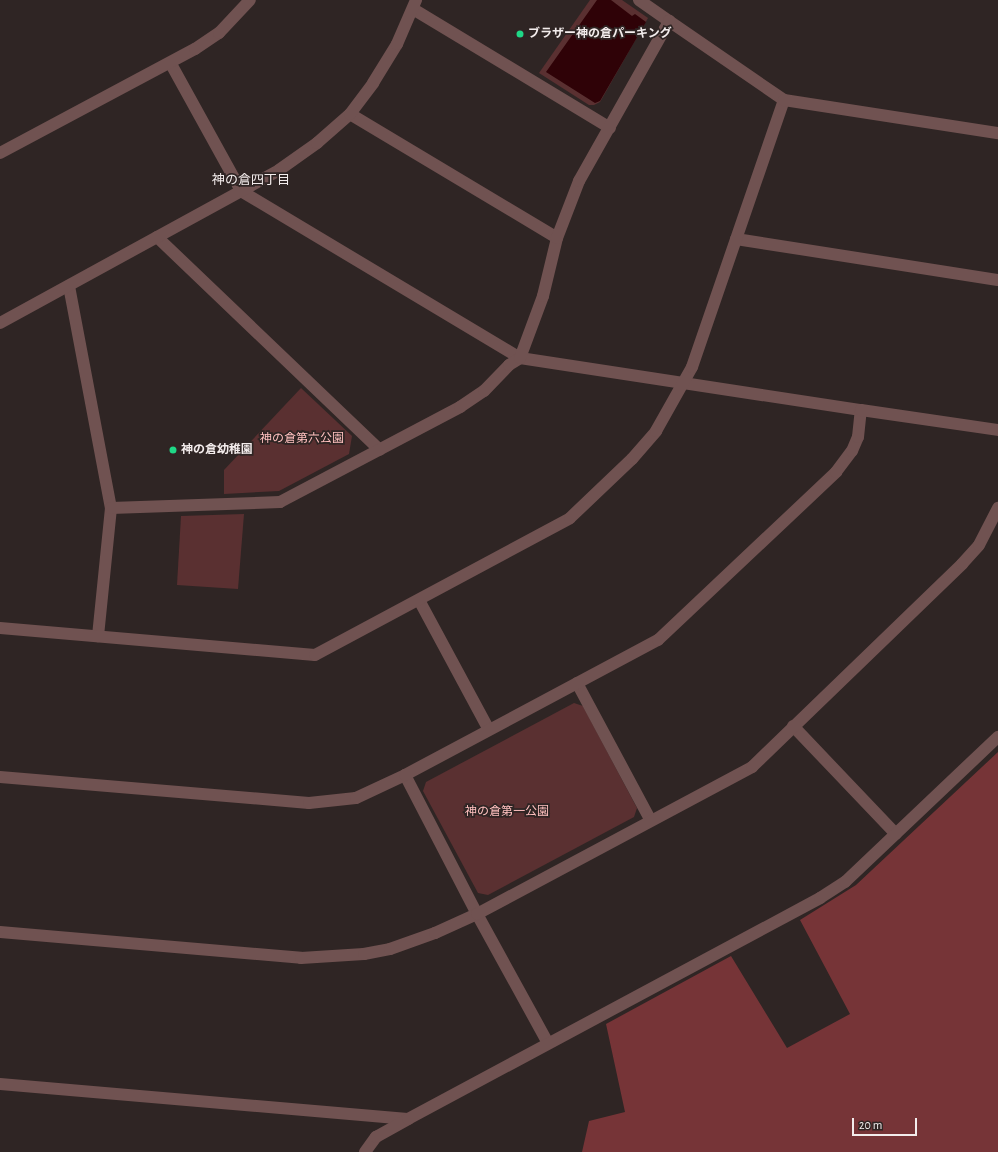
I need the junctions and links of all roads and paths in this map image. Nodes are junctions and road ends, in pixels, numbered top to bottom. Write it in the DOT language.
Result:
graph roads {
  1 [pos="250,0"];
  2 [pos="639,0"];
  3 [pos="415,5"];
  4 [pos="669,21"];
  5 [pos="171,64"];
  6 [pos="784,100"];
  7 [pos="350,114"];
  8 [pos="610,128"];
  9 [pos="998,133"];
  10 [pos="0,153"];
  11 [pos="240,191"];
  12 [pos="157,237"];
  13 [pos="557,238"];
  14 [pos="736,239"];
  15 [pos="998,280"];
  16 [pos="68,286"];
  17 [pos="0,323"];
  18 [pos="520,358"];
  19 [pos="683,383"];
  20 [pos="861,410"];
  21 [pos="998,430"];
  22 [pos="380,450"];
  23 [pos="111,508"];
  24 [pos="998,508"];
  25 [pos="419,600"];
  26 [pos="0,628"];
  27 [pos="98,636"];
  28 [pos="577,682"];
  29 [pos="793,726"];
  30 [pos="488,728"];
  31 [pos="998,737"];
  32 [pos="405,775"];
  33 [pos="0,778"];
  34 [pos="650,819"];
  35 [pos="896,834"];
  36 [pos="477,914"];
  37 [pos="0,932"];
  38 [pos="548,1043"];
  39 [pos="0,1084"];
  40 [pos="408,1119"];
  41 [pos="365,1152"];
  1 -- 5 [label="street"];
  2 -- 4 [label="street"];
  3 -- 7 [label="street"];
  3 -- 8 [label="street"];
  4 -- 6 [label="street"];
  4 -- 8 [label="street"];
  5 -- 10 [label="street"];
  5 -- 11 [label="street"];
  6 -- 9 [label="street"];
  6 -- 14 [label="street"];
  7 -- 11 [label="street"];
  7 -- 13 [label="street"];
  8 -- 13 [label="street"];
  11 -- 12 [label="street"];
  11 -- 18 [label="street"];
  12 -- 16 [label="street"];
  12 -- 22 [label="street"];
  13 -- 18 [label="street"];
  14 -- 15 [label="street"];
  14 -- 19 [label="street"];
  16 -- 17 [label="street"];
  16 -- 23 [label="street"];
  18 -- 19 [label="street"];
  18 -- 22 [label="street"];
  19 -- 20 [label="street"];
  19 -- 25 [label="street"];
  20 -- 21 [label="street"];
  20 -- 28 [label="street"];
  22 -- 23 [label="street"];
  23 -- 27 [label="street"];
  24 -- 29 [label="street"];
  25 -- 27 [label="street"];
  25 -- 30 [label="street"];
  26 -- 27 [label="street"];
  28 -- 30 [label="street"];
  28 -- 34 [label="street"];
  29 -- 34 [label="street"];
  29 -- 35 [label="street"];
  30 -- 32 [label="street"];
  31 -- 35 [label="street"];
  32 -- 33 [label="street"];
  32 -- 36 [label="street"];
  34 -- 36 [label="street"];
  35 -- 38 [label="street"];
  36 -- 37 [label="street"];
  36 -- 38 [label="street"];
  38 -- 40 [label="street"];
  39 -- 40 [label="street"];
  40 -- 41 [label="street"];
}
